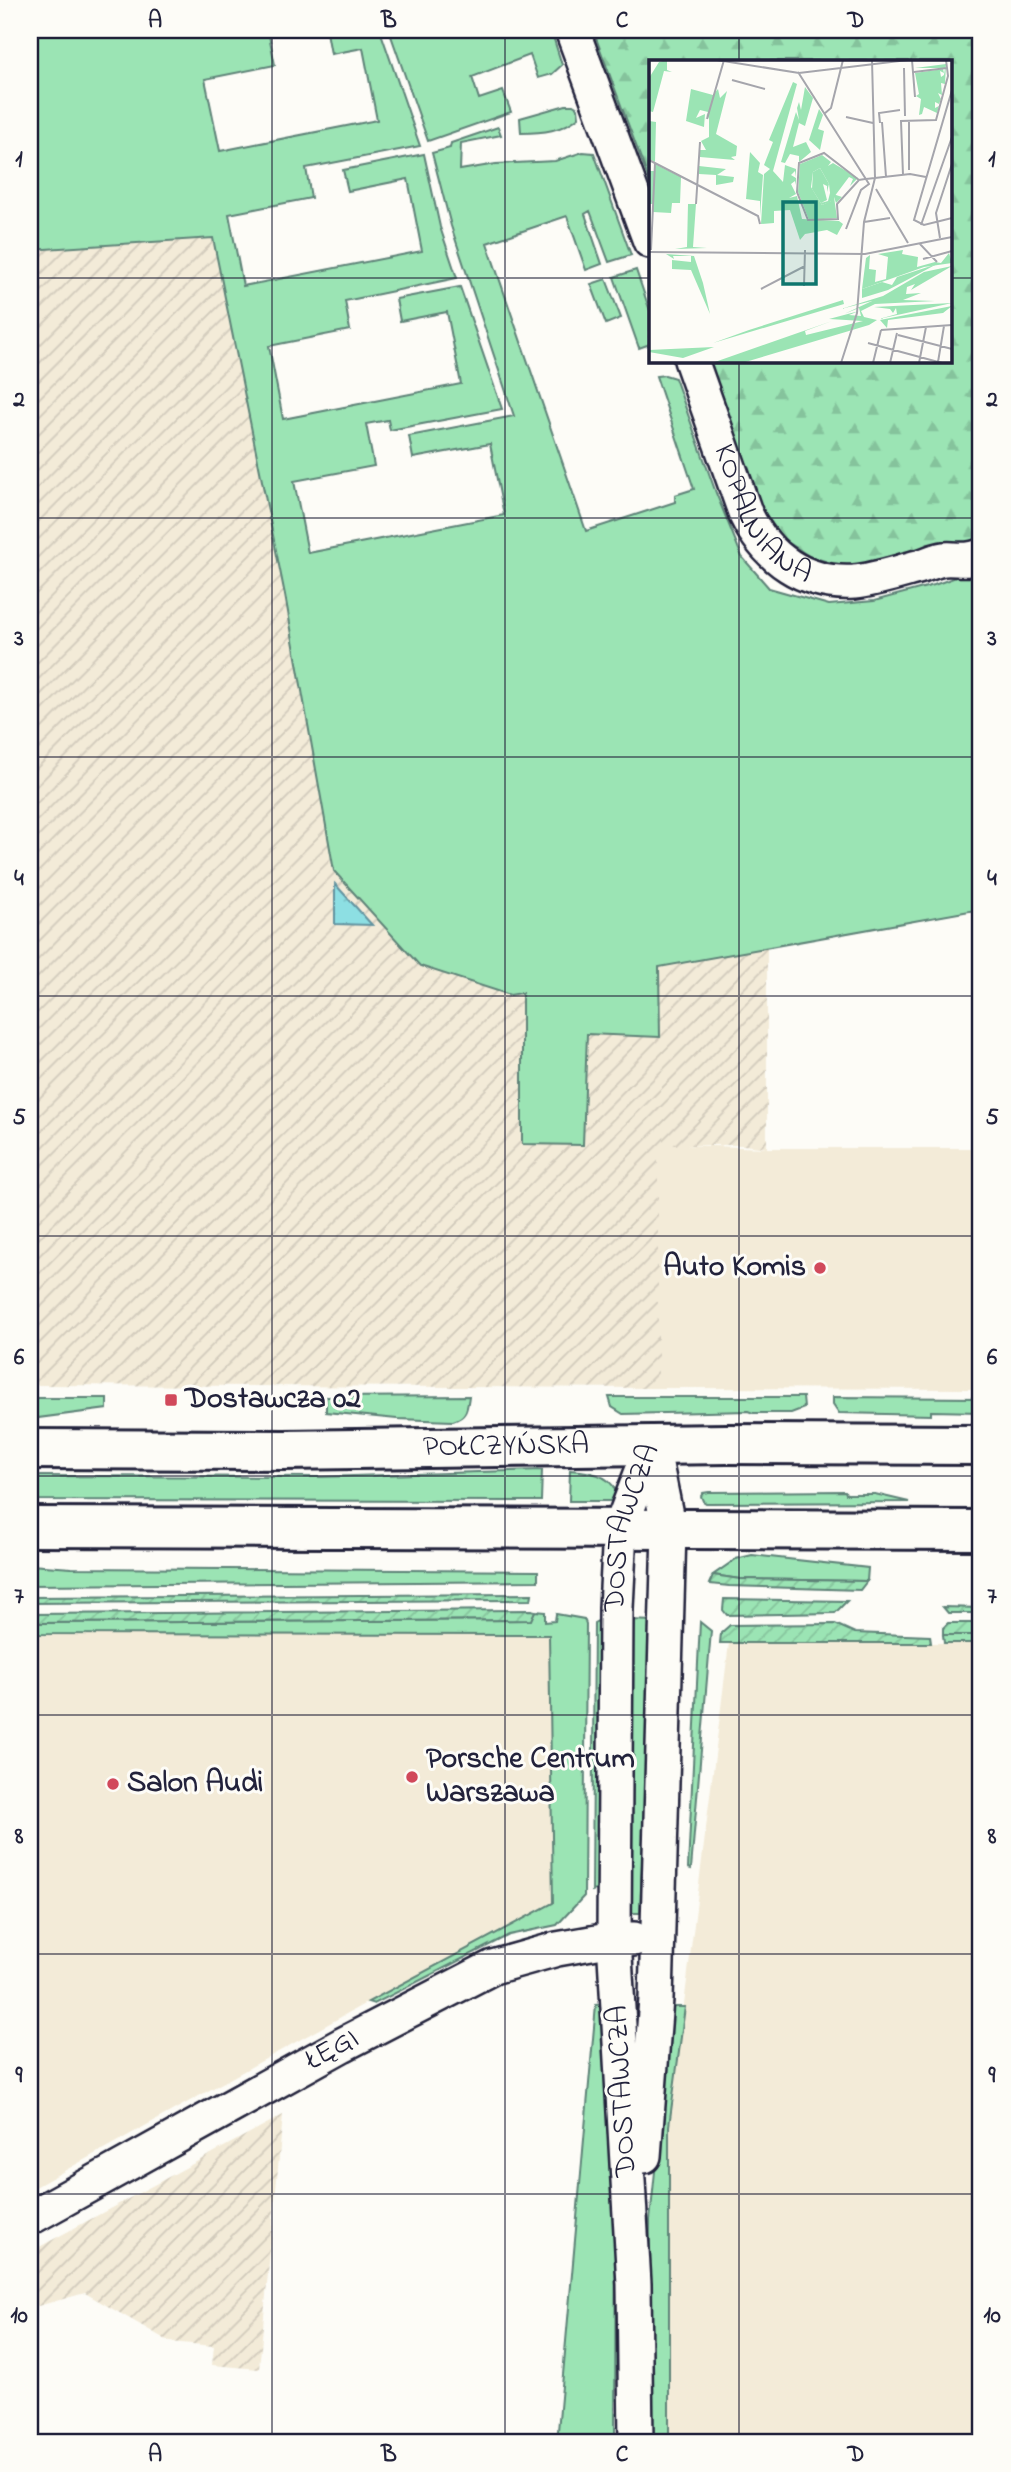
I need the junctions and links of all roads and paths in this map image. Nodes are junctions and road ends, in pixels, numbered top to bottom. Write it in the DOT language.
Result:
graph roads {
  1 [pos="572,30"];
  2 [pos="649,238"];
  3 [pos="692,362"];
  4 [pos="981,556"];
  5 [pos="652,1445"];
  6 [pos="981,1445"];
  7 [pos="30,1449"];
  8 [pos="30,1527"];
  9 [pos="620,1529"];
  10 [pos="668,1530"];
  11 [pos="981,1530"];
  12 [pos="657,1938"];
  13 [pos="614,1939"];
  14 [pos="30,2218"];
  15 [pos="634,2284"];
  16 [pos="636,2442"];
  1 -- 2 [label="street"];
  3 -- 4 [label="street, KOPALNIANA"];
  5 -- 6 [label="main road, POŁCZYŃSKA"];
  5 -- 7 [label="main road, POŁCZYŃSKA"];
  5 -- 9 [label="street, DOSTAWCZA"];
  5 -- 10 [label="street, DOSTAWCZA"];
  8 -- 9 [label="main road"];
  9 -- 10 [label="main road"];
  9 -- 13 [label="street, DOSTAWCZA"];
  10 -- 11 [label="main road"];
  10 -- 12 [label="street, DOSTAWCZA"];
  12 -- 13 [label="street, ŁĘGI"];
  12 -- 15 [label="street, DOSTAWCZA"];
  13 -- 14 [label="street, ŁĘGI"];
  13 -- 15 [label="street, DOSTAWCZA"];
  15 -- 16 [label="street, DOSTAWCZA"];
}
